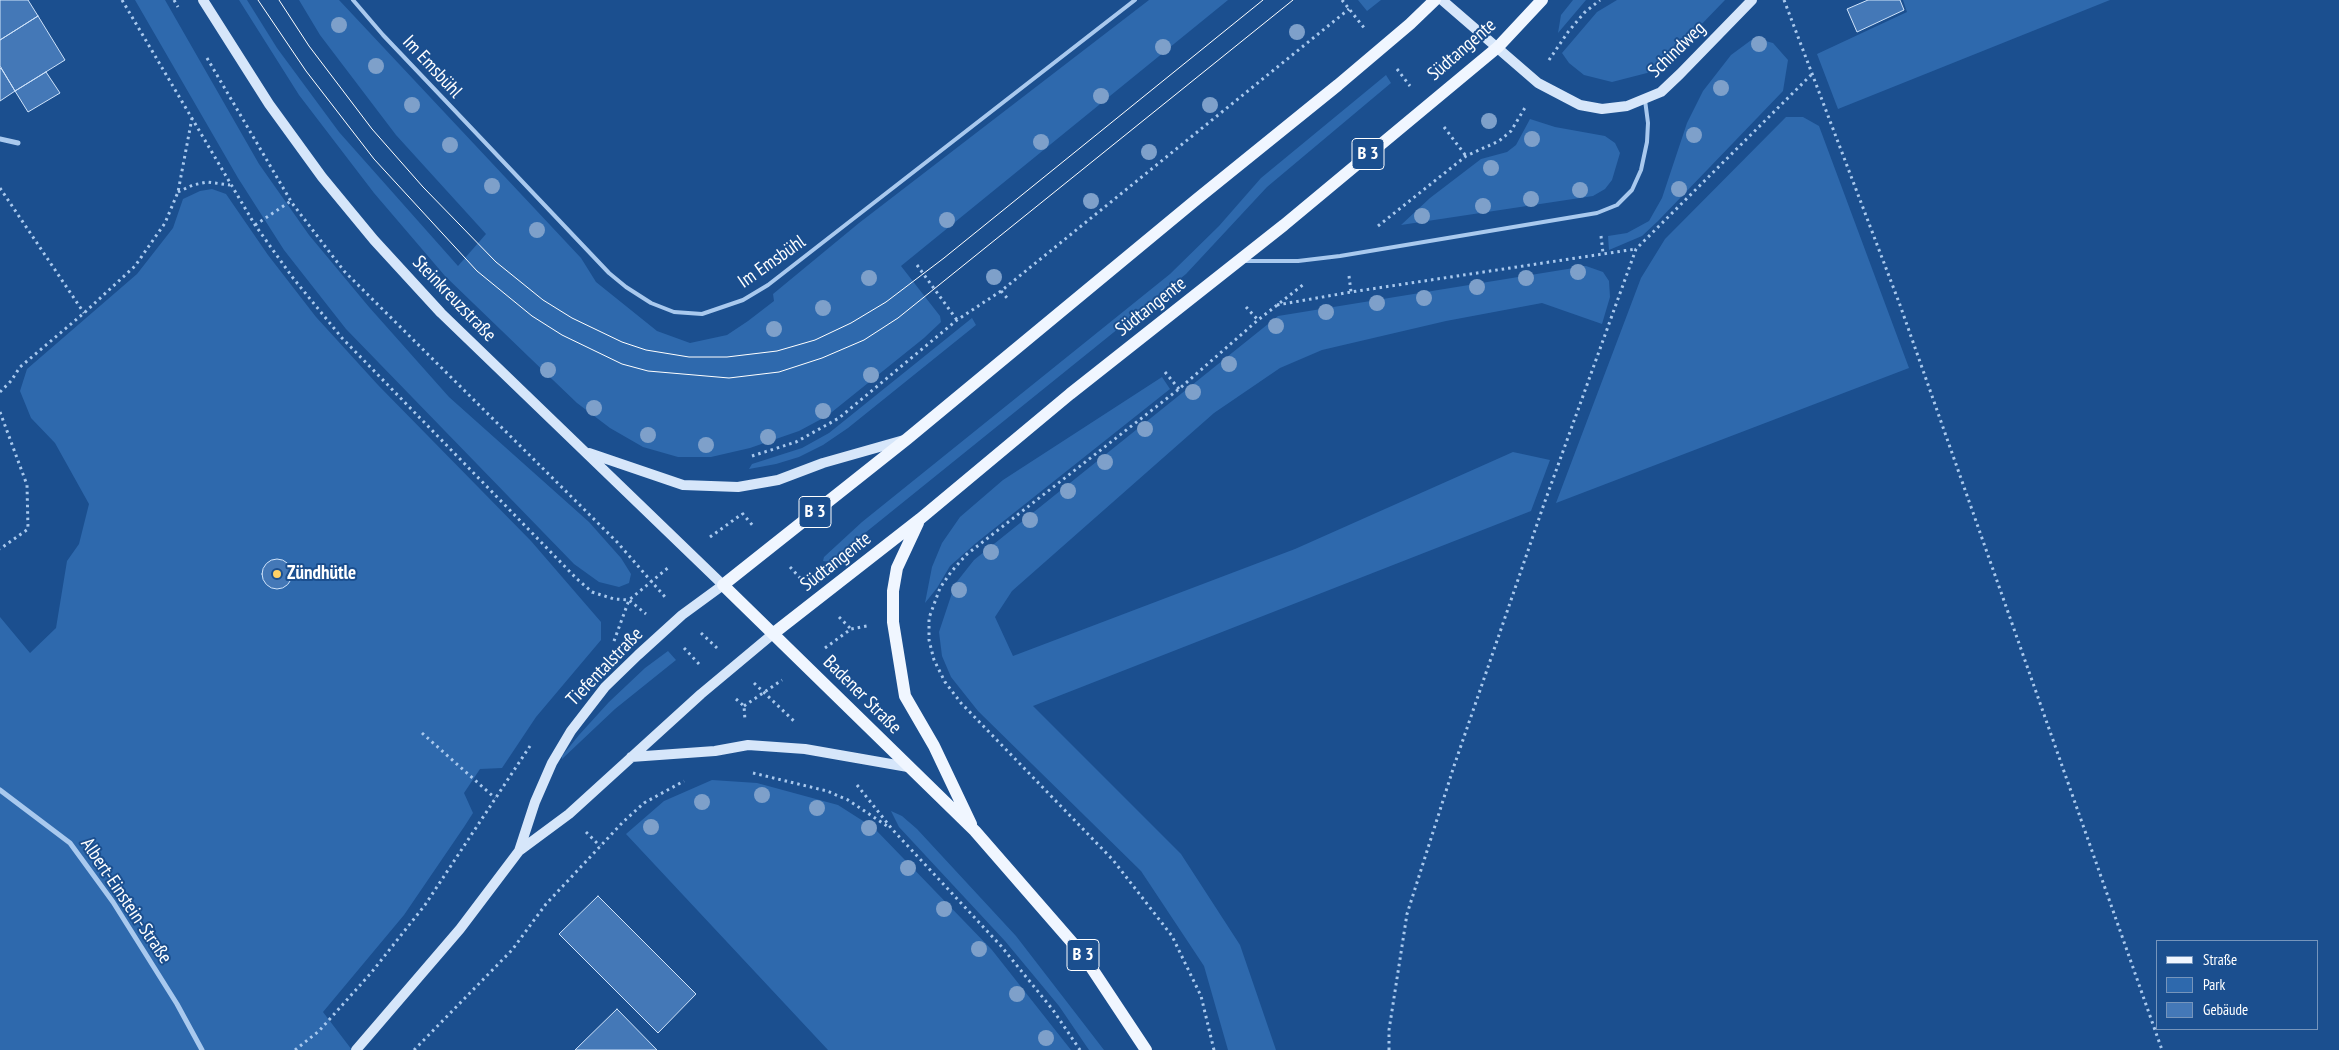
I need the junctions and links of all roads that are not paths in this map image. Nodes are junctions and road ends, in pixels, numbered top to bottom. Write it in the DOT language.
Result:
graph roads {
  1 [pos="203,0"];
  2 [pos="353,0"];
  3 [pos="1135,0"];
  4 [pos="1435,0"];
  5 [pos="1442,0"];
  6 [pos="1542,0"];
  7 [pos="1752,0"];
  8 [pos="1498,47"];
  9 [pos="1645,100"];
  10 [pos="0,139"];
  11 [pos="18,144"];
  12 [pos="1238,262"];
  13 [pos="907,439"];
  14 [pos="583,451"];
  15 [pos="920,519"];
  16 [pos="723,585"];
  17 [pos="774,633"];
  18 [pos="631,757"];
  19 [pos="908,767"];
  20 [pos="0,790"];
  21 [pos="975,831"];
  22 [pos="519,851"];
  23 [pos="202,1050"];
  24 [pos="356,1050"];
  25 [pos="1146,1050"];
  1 -- 14 [label="street, Steinkreuzstraße"];
  2 -- 3 [label="lane, Im Emsbühl"];
  4 -- 13 [label="main road, B 3"];
  5 -- 8 [label="street, Schindweg"];
  6 -- 8 [label="main road, Südtangente / B 3"];
  7 -- 9 [label="street, Schindweg"];
  8 -- 9 [label="street, Schindweg"];
  8 -- 12 [label="main road, Südtangente / B 3"];
  9 -- 12 [label="lane"];
  10 -- 11 [label="street"];
  12 -- 15 [label="main road, Südtangente / B 3"];
  13 -- 14 [label="street"];
  13 -- 16 [label="main road, B 3"];
  14 -- 16 [label="street, Steinkreuzstraße"];
  15 -- 17 [label="main road, Südtangente / B 3"];
  15 -- 21 [label="main road, Badener Straße"];
  16 -- 17 [label="main road, Badener Straße / B 3"];
  16 -- 22 [label="street, Tiefentalstraße"];
  17 -- 18 [label="street, Tiefentalstraße"];
  17 -- 19 [label="main road, Badener Straße / B 3"];
  18 -- 19 [label="street"];
  18 -- 22 [label="street, Tiefentalstraße"];
  19 -- 21 [label="main road, Badener Straße / B 3"];
  20 -- 23 [label="street, Albert-Einstein-Straße"];
  21 -- 25 [label="main road, Badener Straße / B 3"];
  22 -- 24 [label="street, Tiefentalstraße"];
}
